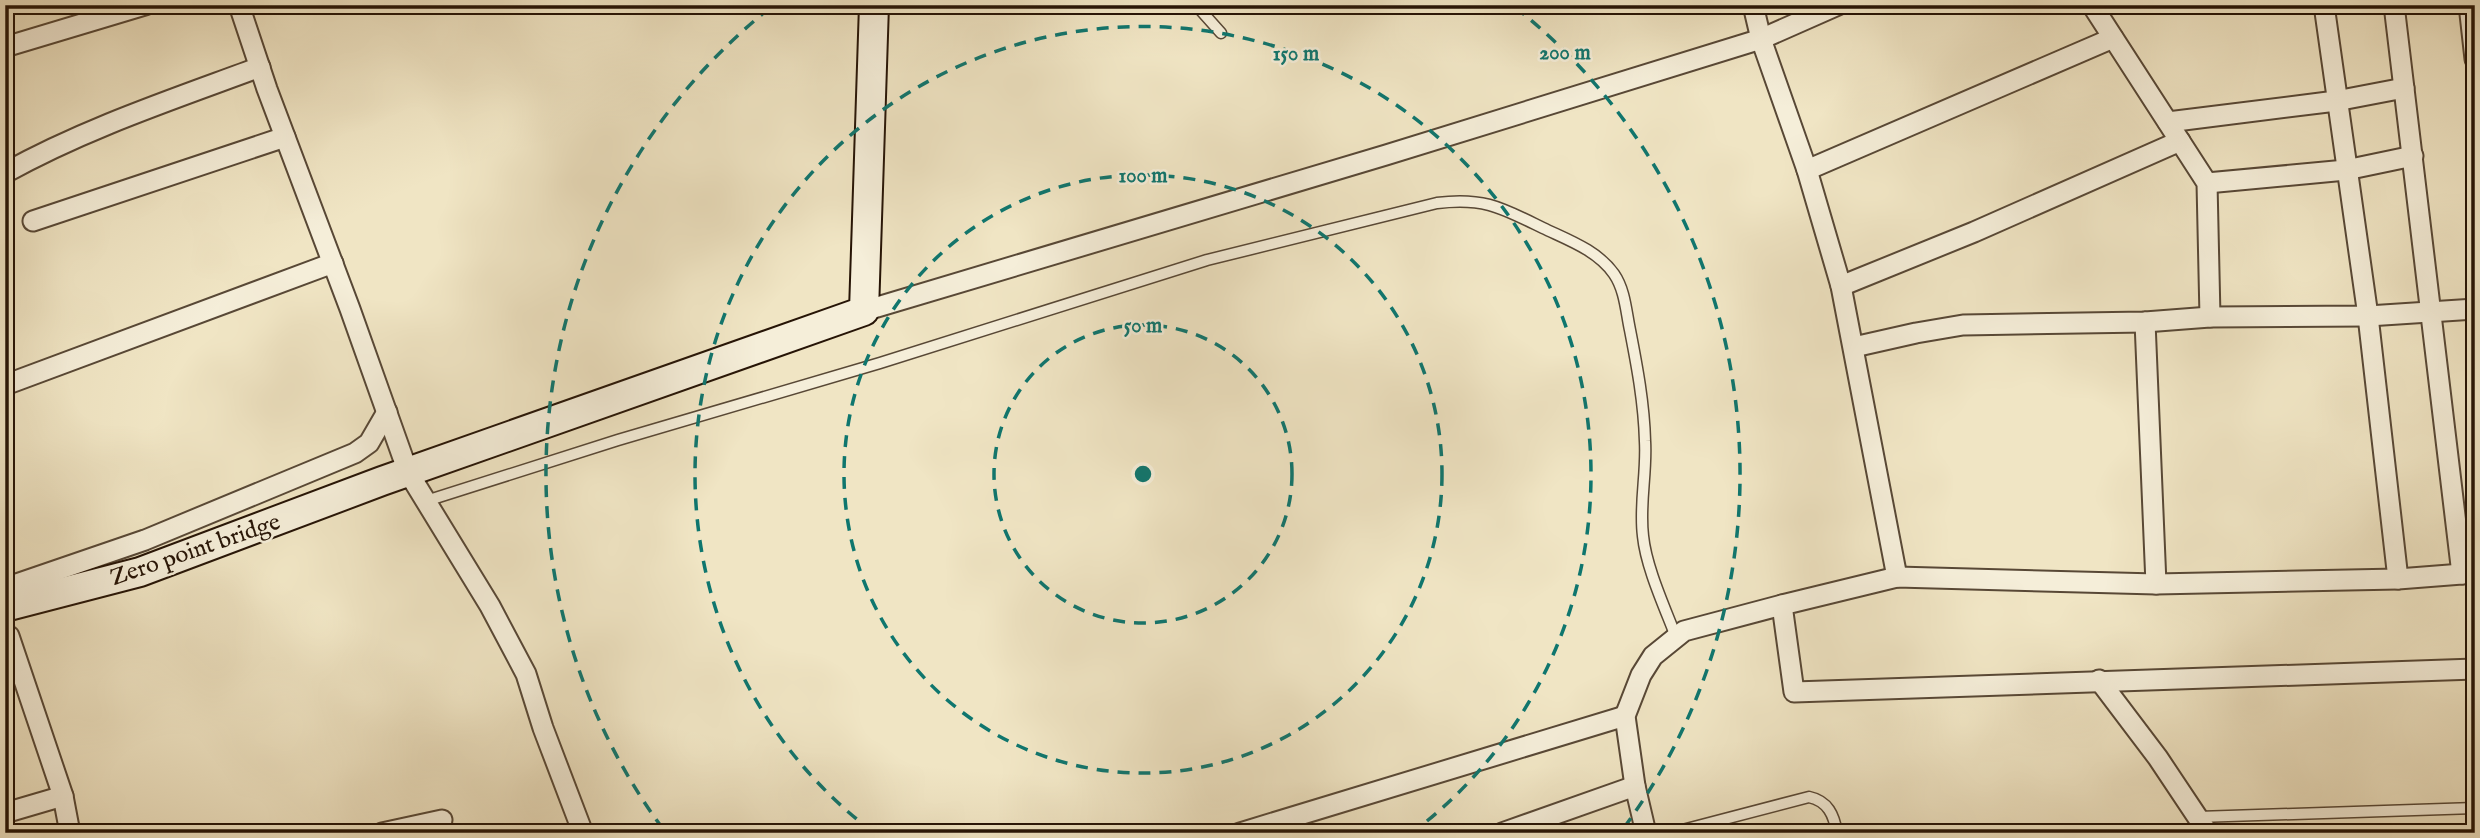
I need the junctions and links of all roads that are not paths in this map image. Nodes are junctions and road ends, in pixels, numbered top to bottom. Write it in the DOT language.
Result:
graph roads {
  1 [pos="145,5"];
  2 [pos="239,5"];
  3 [pos="874,5"];
  4 [pos="1196,5"];
  5 [pos="1753,5"];
  6 [pos="1838,5"];
  7 [pos="2092,5"];
  8 [pos="2324,5"];
  9 [pos="2394,5"];
  10 [pos="2469,5"];
  11 [pos="1221,33"];
  12 [pos="2113,38"];
  13 [pos="1761,39"];
  14 [pos="5,47"];
  15 [pos="2475,59"];
  16 [pos="260,67"];
  17 [pos="2404,88"];
  18 [pos="2336,101"];
  19 [pos="2168,122"];
  20 [pos="285,137"];
  21 [pos="2180,141"];
  22 [pos="2413,156"];
  23 [pos="1807,170"];
  24 [pos="2346,170"];
  25 [pos="5,173"];
  26 [pos="2207,183"];
  27 [pos="33,221"];
  28 [pos="332,263"];
  29 [pos="1841,286"];
  30 [pos="2475,309"];
  31 [pos="864,311"];
  32 [pos="2430,312"];
  33 [pos="2368,316"];
  34 [pos="2210,317"];
  35 [pos="2145,323"];
  36 [pos="1854,347"];
  37 [pos="5,385"];
  38 [pos="387,412"];
  39 [pos="408,472"];
  40 [pos="426,501"];
  41 [pos="2468,573"];
  42 [pos="1897,577"];
  43 [pos="2398,579"];
  44 [pos="2156,584"];
  45 [pos="5,588"];
  46 [pos="1782,605"];
  47 [pos="5,607"];
  48 [pos="9,636"];
  49 [pos="1676,637"];
  50 [pos="2475,669"];
  51 [pos="2099,680"];
  52 [pos="1625,716"];
  53 [pos="1636,786"];
  54 [pos="63,796"];
  55 [pos="2475,808"];
  56 [pos="5,813"];
  57 [pos="442,820"];
  58 [pos="2203,825"];
  59 [pos="70,833"];
  60 [pos="382,833"];
  61 [pos="583,833"];
  62 [pos="1240,833"];
  63 [pos="1502,833"];
  64 [pos="1646,833"];
  65 [pos="1671,833"];
  66 [pos="1837,833"];
  1 -- 14 [label="street"];
  2 -- 16 [label="street"];
  3 -- 31 [label="street"];
  4 -- 11 [label="lane"];
  5 -- 13 [label="street"];
  6 -- 13 [label="street"];
  7 -- 12 [label="street"];
  8 -- 18 [label="street"];
  9 -- 17 [label="street"];
  10 -- 15 [label="street"];
  12 -- 19 [label="street"];
  12 -- 23 [label="street"];
  13 -- 23 [label="street"];
  13 -- 31 [label="street"];
  16 -- 20 [label="street"];
  16 -- 25 [label="street"];
  17 -- 18 [label="street"];
  17 -- 22 [label="street"];
  18 -- 19 [label="street"];
  18 -- 24 [label="street"];
  19 -- 21 [label="street"];
  20 -- 27 [label="street"];
  20 -- 28 [label="street"];
  21 -- 26 [label="street"];
  21 -- 29 [label="street"];
  22 -- 24 [label="street"];
  22 -- 32 [label="street"];
  23 -- 29 [label="street"];
  24 -- 26 [label="street"];
  24 -- 33 [label="street"];
  26 -- 34 [label="street"];
  28 -- 37 [label="street"];
  28 -- 38 [label="street"];
  29 -- 36 [label="street"];
  30 -- 32 [label="street"];
  31 -- 39 [label="street, Zero point bridge"];
  32 -- 33 [label="street"];
  32 -- 41 [label="street"];
  33 -- 34 [label="street"];
  33 -- 43 [label="street"];
  34 -- 35 [label="street"];
  35 -- 36 [label="street"];
  35 -- 44 [label="street"];
  36 -- 42 [label="street"];
  38 -- 39 [label="street"];
  38 -- 45 [label="street"];
  39 -- 40 [label="street"];
  39 -- 47 [label="street, Zero point bridge"];
  40 -- 49 [label="lane"];
  40 -- 61 [label="street"];
  41 -- 43 [label="street"];
  42 -- 44 [label="street"];
  42 -- 46 [label="street"];
  43 -- 44 [label="street"];
  46 -- 49 [label="street"];
  46 -- 51 [label="street"];
  48 -- 54 [label="street"];
  49 -- 52 [label="street"];
  50 -- 51 [label="street"];
  51 -- 58 [label="street"];
  52 -- 53 [label="street"];
  52 -- 62 [label="street"];
  53 -- 63 [label="street"];
  53 -- 64 [label="street"];
  54 -- 56 [label="street"];
  54 -- 59 [label="street"];
  55 -- 58 [label="lane"];
  57 -- 60 [label="street"];
  65 -- 66 [label="lane"];
}
